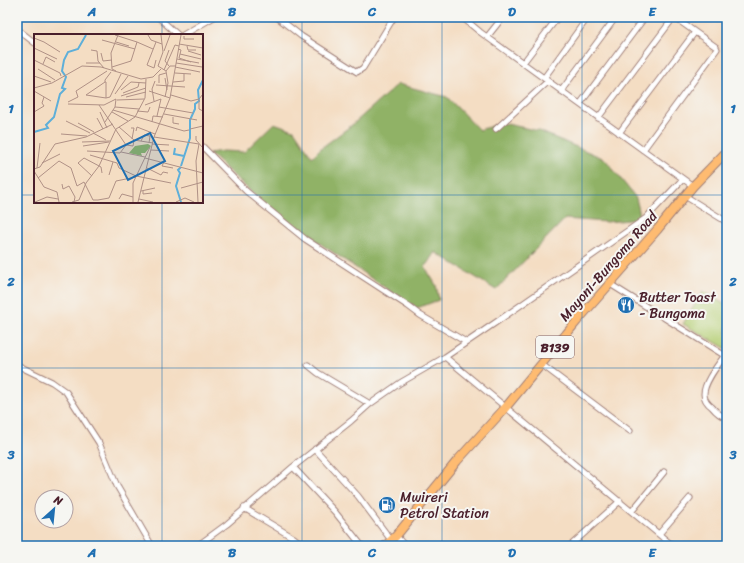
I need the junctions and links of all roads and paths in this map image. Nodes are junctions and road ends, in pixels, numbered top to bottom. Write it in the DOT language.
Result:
graph roads {
  1 [pos="158,17"];
  2 [pos="214,17"];
  3 [pos="277,17"];
  4 [pos="394,17"];
  5 [pos="462,17"];
  6 [pos="503,17"];
  7 [pos="558,17"];
  8 [pos="588,17"];
  9 [pos="616,17"];
  10 [pos="645,17"];
  11 [pos="674,17"];
  12 [pos="17,29"];
  13 [pos="695,32"];
  14 [pos="177,34"];
  15 [pos="185,34"];
  16 [pos="487,37"];
  17 [pos="34,42"];
  18 [pos="523,63"];
  19 [pos="546,79"];
  20 [pos="561,91"];
  21 [pos="580,104"];
  22 [pos="598,118"];
  23 [pos="496,129"];
  24 [pos="619,133"];
  25 [pos="203,147"];
  26 [pos="642,150"];
  27 [pos="727,151"];
  28 [pos="683,179"];
  29 [pos="693,186"];
  30 [pos="685,196"];
  31 [pos="727,222"];
  32 [pos="610,284"];
  33 [pos="466,342"];
  34 [pos="726,356"];
  35 [pos="446,357"];
  36 [pos="541,364"];
  37 [pos="17,365"];
  38 [pos="308,365"];
  39 [pos="370,404"];
  40 [pos="506,407"];
  41 [pos="727,418"];
  42 [pos="630,431"];
  43 [pos="315,449"];
  44 [pos="293,467"];
  45 [pos="664,472"];
  46 [pos="690,498"];
  47 [pos="620,501"];
  48 [pos="244,508"];
  49 [pos="632,511"];
  50 [pos="659,534"];
  51 [pos="391,540"];
  52 [pos="152,546"];
  53 [pos="197,546"];
  54 [pos="304,546"];
  55 [pos="362,546"];
  56 [pos="405,546"];
  57 [pos="570,546"];
  58 [pos="673,546"];
  1 -- 14 [label="street"];
  2 -- 15 [label="street"];
  3 -- 4 [label="street"];
  5 -- 16 [label="street"];
  6 -- 16 [label="street"];
  7 -- 18 [label="street"];
  8 -- 19 [label="street"];
  9 -- 20 [label="street"];
  10 -- 21 [label="street"];
  11 -- 13 [label="street"];
  11 -- 22 [label="street"];
  12 -- 17 [label="street"];
  13 -- 24 [label="street"];
  13 -- 26 [label="street"];
  16 -- 18 [label="street"];
  18 -- 19 [label="street"];
  19 -- 20 [label="street"];
  19 -- 23 [label="street"];
  20 -- 21 [label="street"];
  21 -- 22 [label="street"];
  22 -- 24 [label="street"];
  24 -- 26 [label="street"];
  25 -- 33 [label="street"];
  26 -- 28 [label="street"];
  27 -- 29 [label="main road, Mayoni-Bungoma Road / B139"];
  28 -- 29 [label="street"];
  28 -- 33 [label="street"];
  29 -- 30 [label="main road, Mayoni-Bungoma Road / B139"];
  30 -- 31 [label="street"];
  30 -- 32 [label="main road, Mayoni-Bungoma Road / B139"];
  32 -- 34 [label="street"];
  32 -- 36 [label="main road, Mayoni-Bungoma Road / B139"];
  33 -- 35 [label="street"];
  34 -- 41 [label="street"];
  35 -- 39 [label="street"];
  35 -- 40 [label="street"];
  36 -- 40 [label="main road, Mayoni-Bungoma Road / B139"];
  36 -- 42 [label="street"];
  37 -- 52 [label="street"];
  38 -- 39 [label="street"];
  39 -- 43 [label="street"];
  40 -- 47 [label="street"];
  40 -- 51 [label="main road, Mayoni-Bungoma Road / B139"];
  43 -- 44 [label="street"];
  43 -- 51 [label="street"];
  44 -- 48 [label="street"];
  44 -- 55 [label="street"];
  45 -- 49 [label="street"];
  46 -- 50 [label="street"];
  47 -- 49 [label="street"];
  47 -- 57 [label="street"];
  48 -- 53 [label="street"];
  48 -- 54 [label="street"];
  49 -- 50 [label="street"];
  50 -- 58 [label="street"];
  51 -- 56 [label="street"];
}
